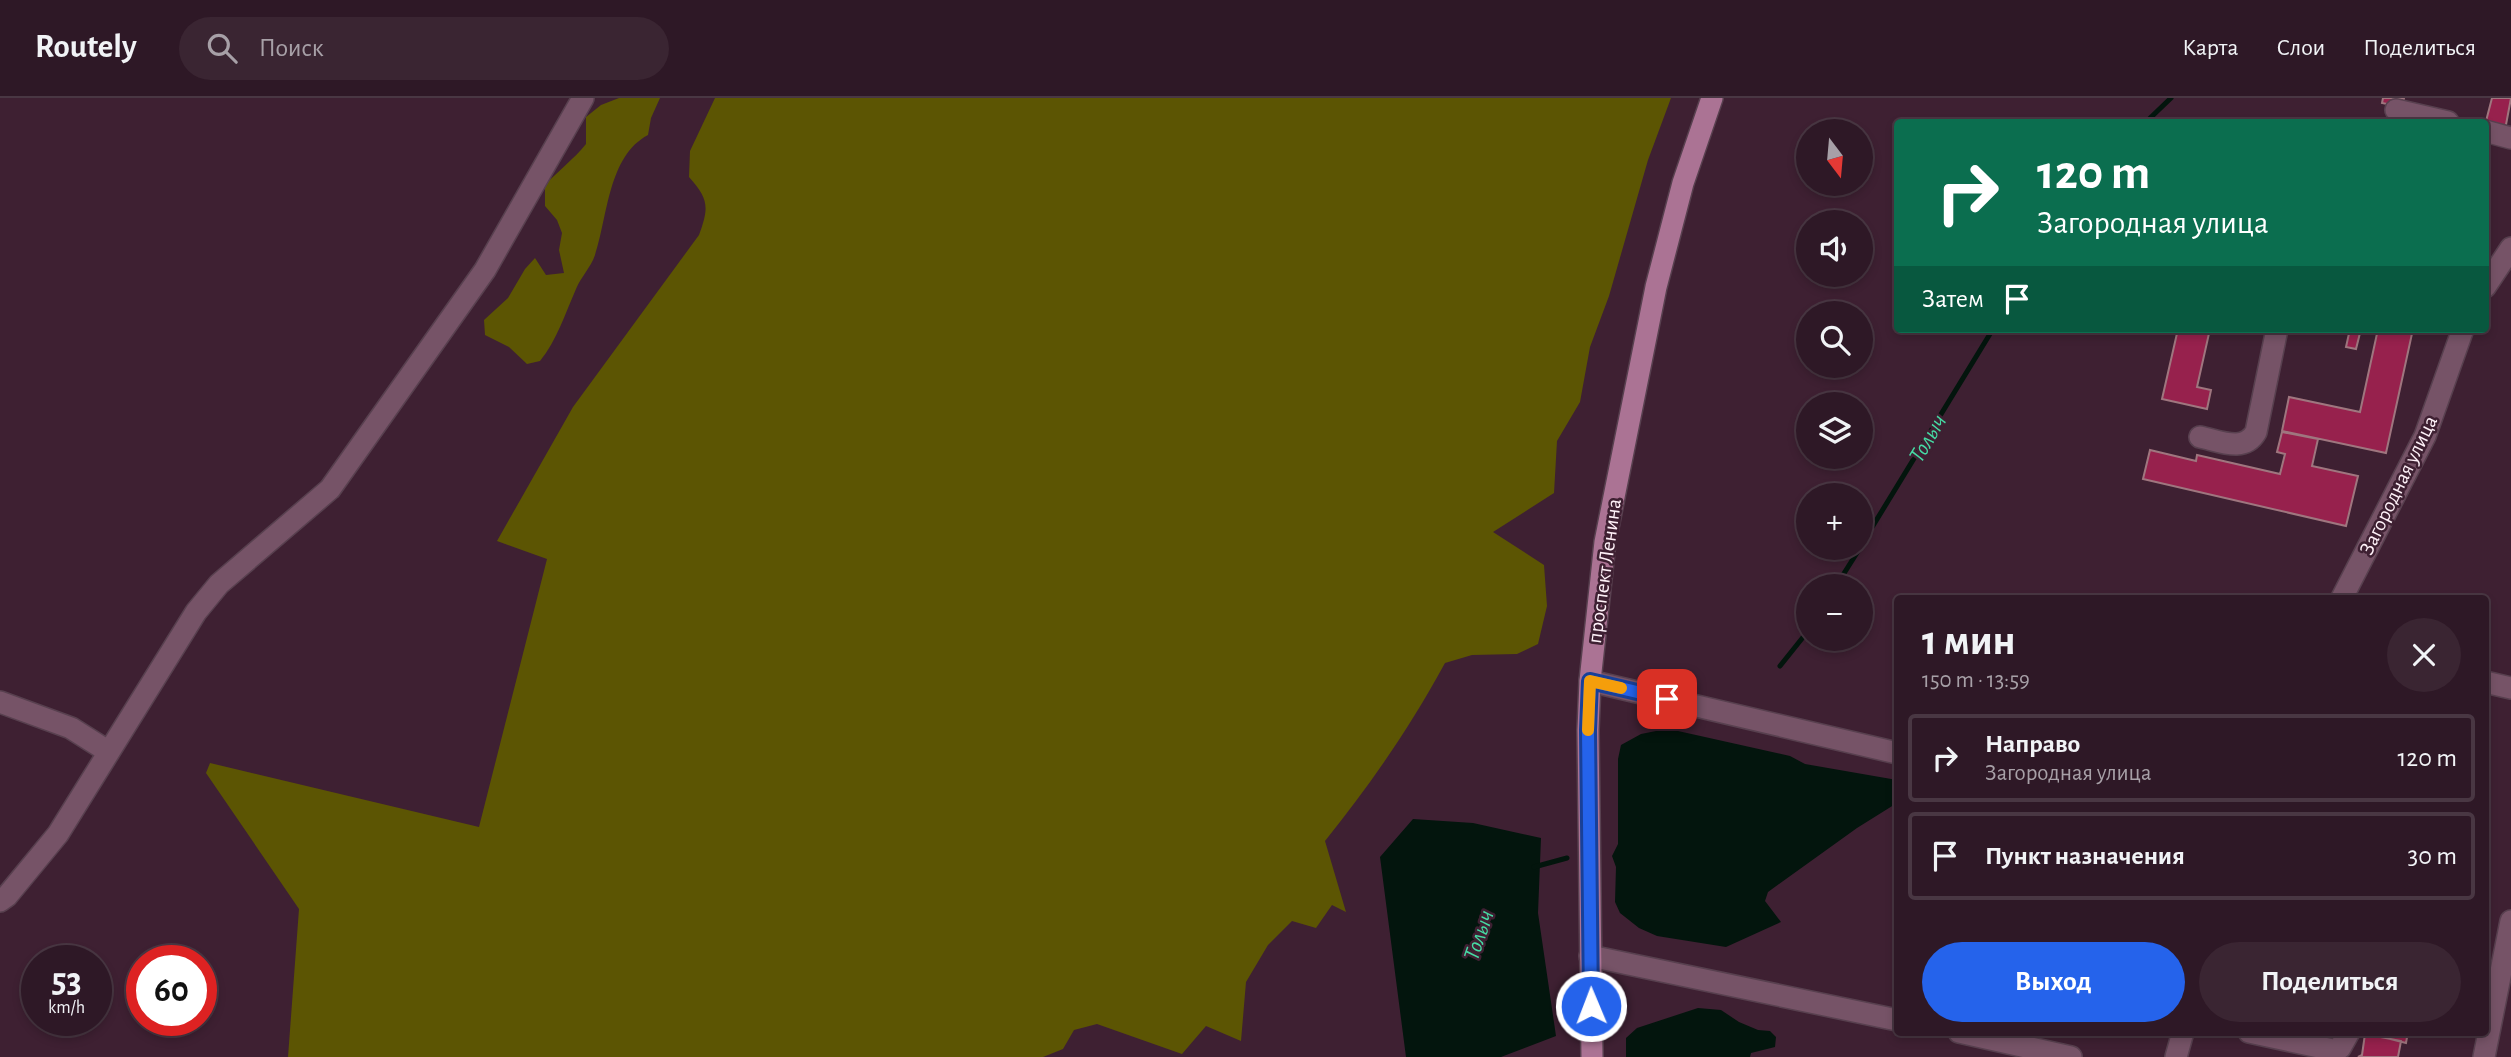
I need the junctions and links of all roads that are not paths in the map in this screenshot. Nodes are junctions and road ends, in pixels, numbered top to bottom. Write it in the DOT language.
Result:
graph roads {
  1 [pos="583,98"];
  2 [pos="1712,98"];
  3 [pos="2396,110"];
  4 [pos="2435,119"];
  5 [pos="2489,132"];
  6 [pos="2511,138"];
  7 [pos="2511,248"];
  8 [pos="2489,276"];
  9 [pos="2276,333"];
  10 [pos="2462,333"];
  11 [pos="2200,437"];
  12 [pos="2344,595"];
  13 [pos="1590,681"];
  14 [pos="2489,683"];
  15 [pos="2511,688"];
  16 [pos="0,702"];
  17 [pos="109,752"];
  18 [pos="1894,752"];
  19 [pos="0,901"];
  20 [pos="2511,921"];
  21 [pos="1590,956"];
  22 [pos="1894,1019"];
  23 [pos="2489,1032"];
  24 [pos="1977,1036"];
  25 [pos="2182,1036"];
  26 [pos="2268,1036"];
  27 [pos="2347,1036"];
  28 [pos="2488,1036"];
  29 [pos="1592,1057"];
  30 [pos="2071,1057"];
  31 [pos="2176,1057"];
  32 [pos="2484,1057"];
  1 -- 17 [label="street"];
  2 -- 13 [label="main road, проспект Ленина"];
  3 -- 4 [label="street"];
  5 -- 6 [label="street"];
  7 -- 8 [label="street"];
  9 -- 11 [label="street"];
  10 -- 12 [label="street, Загородная улица"];
  13 -- 18 [label="street"];
  13 -- 21 [label="main road, проспект Ленина"];
  14 -- 15 [label="street"];
  16 -- 17 [label="street"];
  17 -- 19 [label="street"];
  20 -- 23 [label="street"];
  21 -- 22 [label="street"];
  21 -- 29 [label="main road, проспект Ленина"];
  24 -- 30 [label="street"];
  25 -- 31 [label="street"];
  26 -- 27 [label="street"];
  28 -- 32 [label="street"];
}
